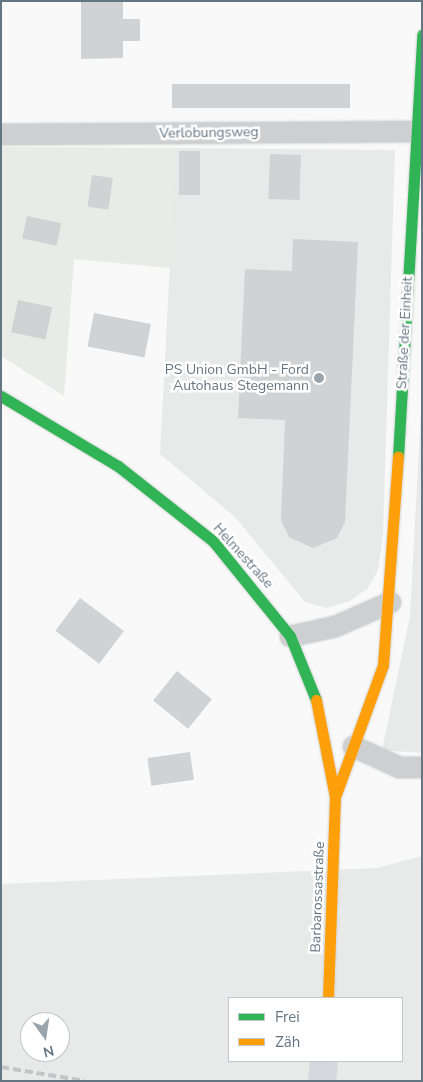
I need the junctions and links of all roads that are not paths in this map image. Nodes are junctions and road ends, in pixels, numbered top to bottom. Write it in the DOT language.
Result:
graph roads {
  1 [pos="422,35"];
  2 [pos="416,131"];
  3 [pos="1,134"];
  4 [pos="1,396"];
  5 [pos="390,602"];
  6 [pos="290,636"];
  7 [pos="353,746"];
  8 [pos="422,768"];
  9 [pos="335,797"];
  10 [pos="328,997"];
  1 -- 2 [label="street, Straße der Einheit"];
  2 -- 3 [label="street, Verlobungsweg"];
  2 -- 5 [label="street, Straße der Einheit"];
  4 -- 6 [label="street, Helmestraße"];
  5 -- 6 [label="street"];
  5 -- 7 [label="street, Straße der Einheit"];
  6 -- 9 [label="street, Helmestraße"];
  7 -- 8 [label="street"];
  7 -- 9 [label="street, Straße der Einheit"];
  9 -- 10 [label="street, Barbarossastraße"];
}
